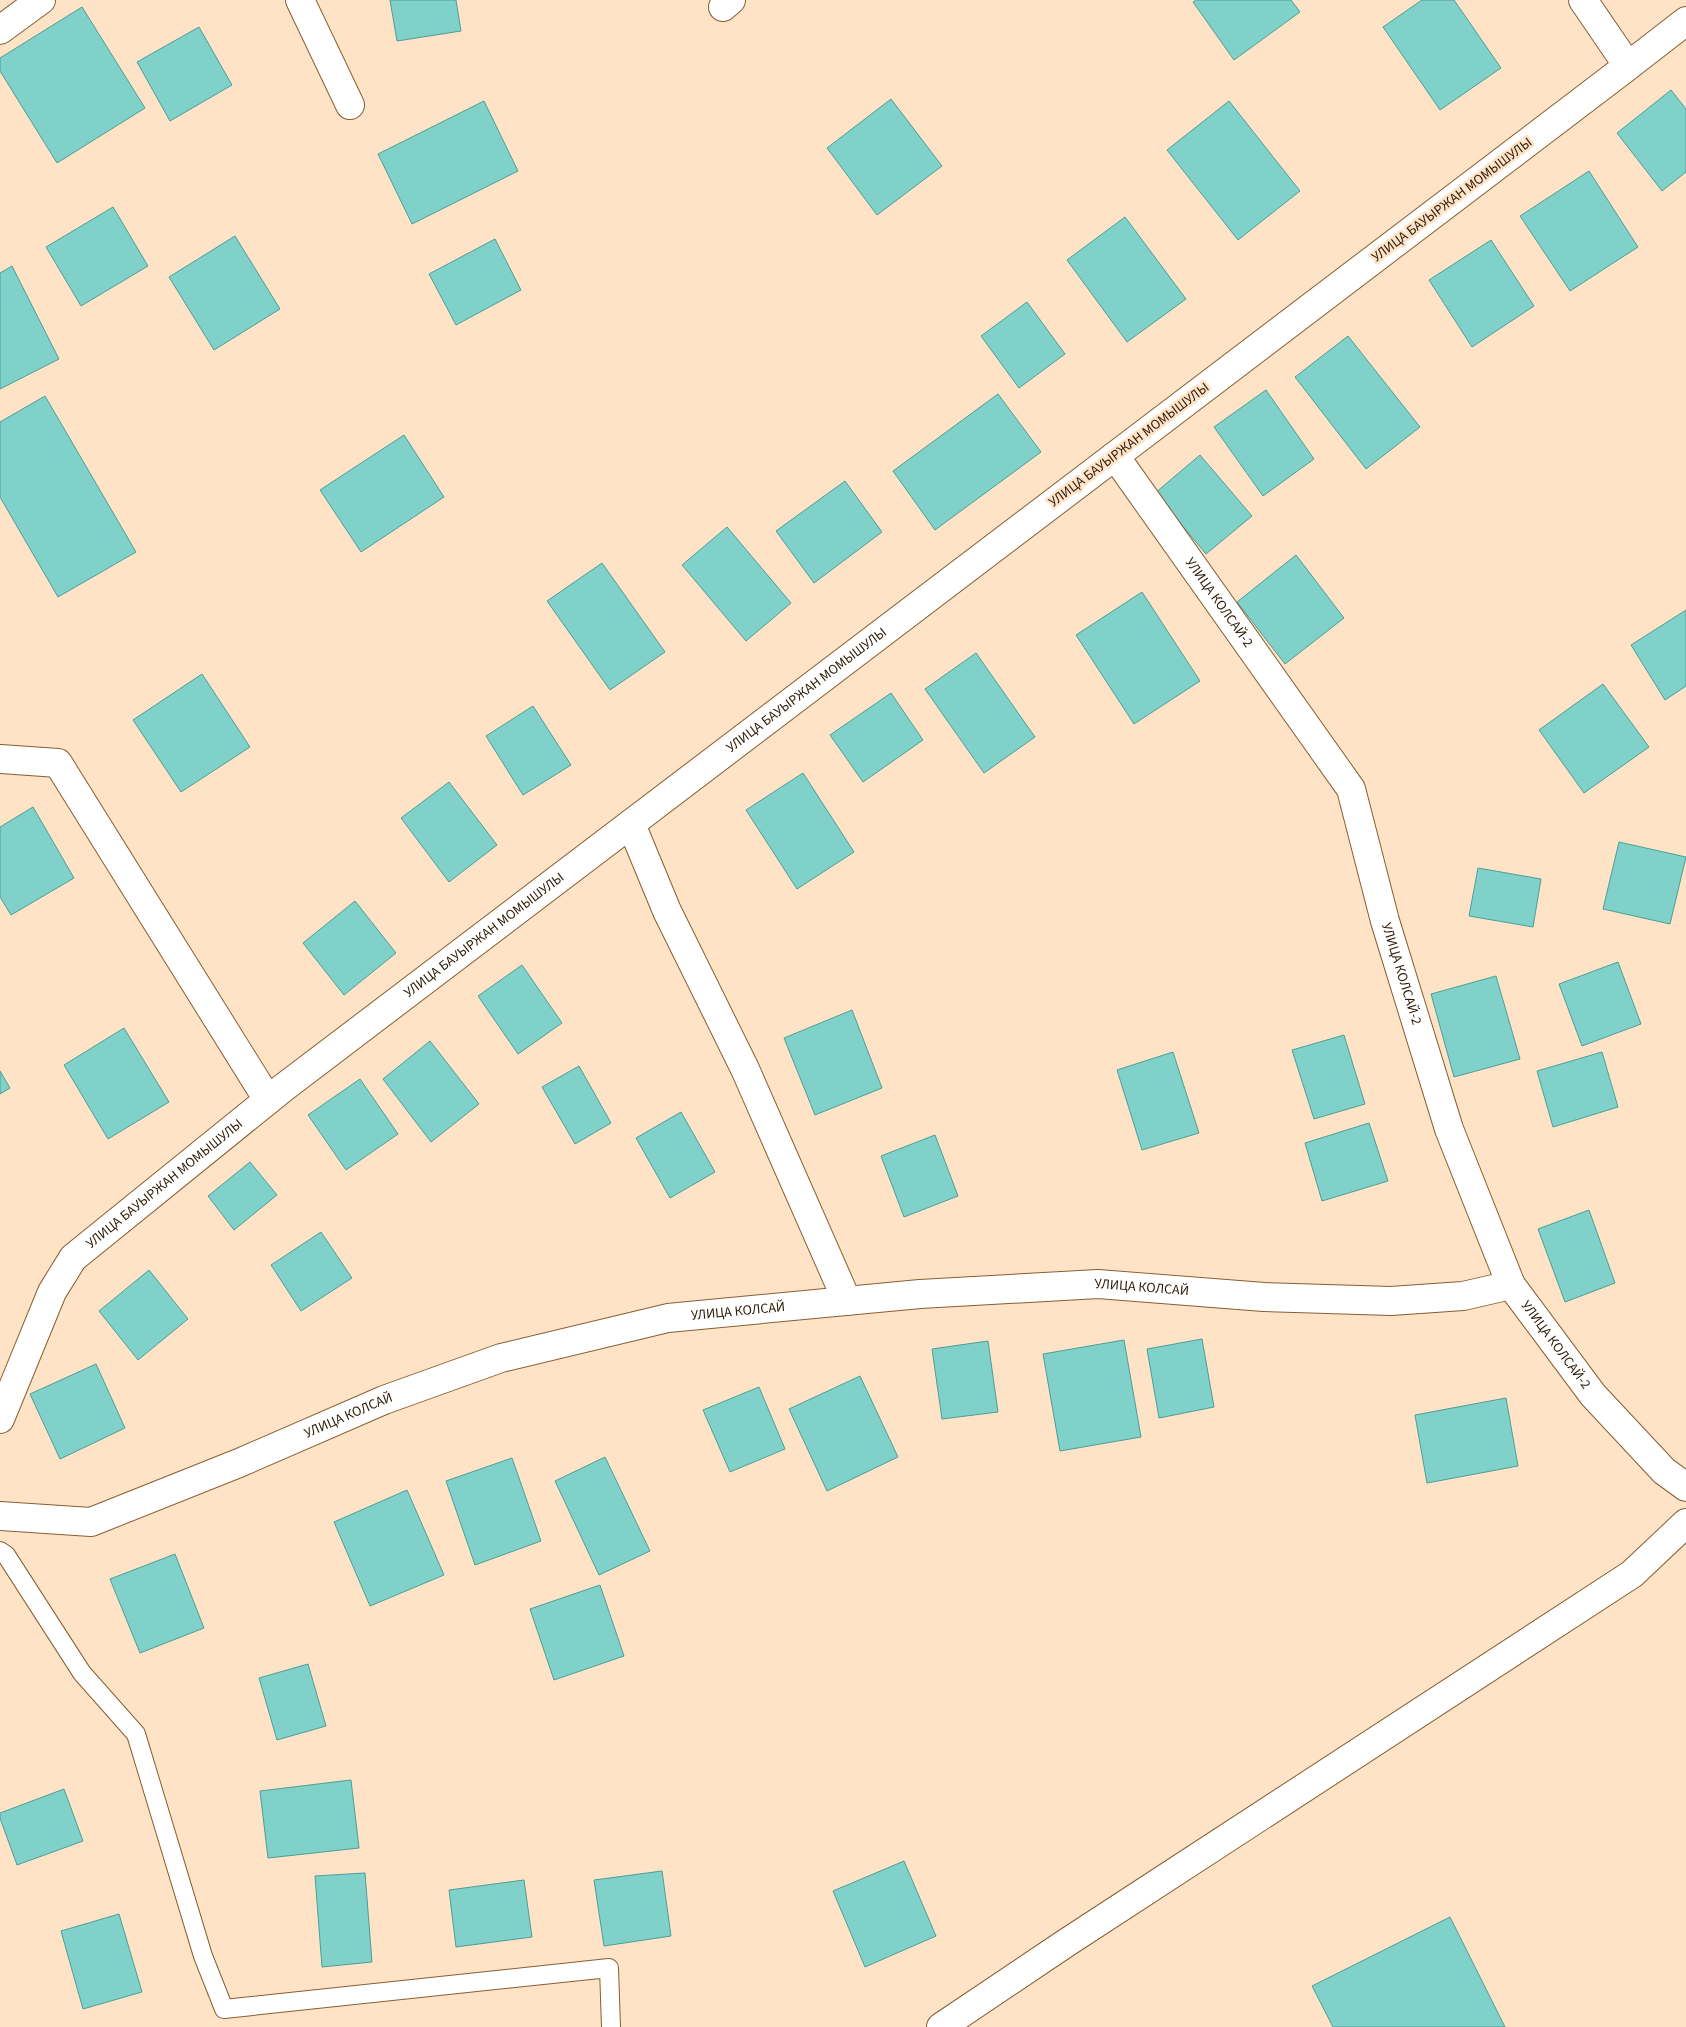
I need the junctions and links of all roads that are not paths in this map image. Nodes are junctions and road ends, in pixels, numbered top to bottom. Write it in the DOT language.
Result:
graph roads {
  1 [pos="41,0"];
  2 [pos="300,0"];
  3 [pos="1583,0"];
  4 [pos="1686,21"];
  5 [pos="0,30"];
  6 [pos="1628,66"];
  7 [pos="350,105"];
  8 [pos="1115,456"];
  9 [pos="0,759"];
  10 [pos="631,824"];
  11 [pos="268,1100"];
  12 [pos="1511,1285"];
  13 [pos="847,1301"];
  14 [pos="0,1419"];
  15 [pos="1686,1487"];
  16 [pos="0,1516"];
  17 [pos="1686,1523"];
  18 [pos="0,1551"];
  19 [pos="611,2027"];
  20 [pos="941,2027"];
  1 -- 5 [label="street"];
  2 -- 7 [label="street"];
  3 -- 6 [label="street"];
  4 -- 6 [label="street, УЛИЦА БАУЫРЖАН МОМЫШУЛЫ"];
  6 -- 8 [label="street, УЛИЦА БАУЫРЖАН МОМЫШУЛЫ"];
  8 -- 10 [label="street, УЛИЦА БАУЫРЖАН МОМЫШУЛЫ"];
  8 -- 12 [label="street, УЛИЦА КОЛСАЙ-2"];
  9 -- 11 [label="street"];
  10 -- 11 [label="street, УЛИЦА БАУЫРЖАН МОМЫШУЛЫ"];
  10 -- 13 [label="street"];
  11 -- 14 [label="street, УЛИЦА БАУЫРЖАН МОМЫШУЛЫ"];
  12 -- 13 [label="street, УЛИЦА КОЛСАЙ"];
  12 -- 15 [label="street, УЛИЦА КОЛСАЙ-2"];
  13 -- 16 [label="street, УЛИЦА КОЛСАЙ"];
  17 -- 20 [label="street"];
  18 -- 19 [label="lane"];
}
